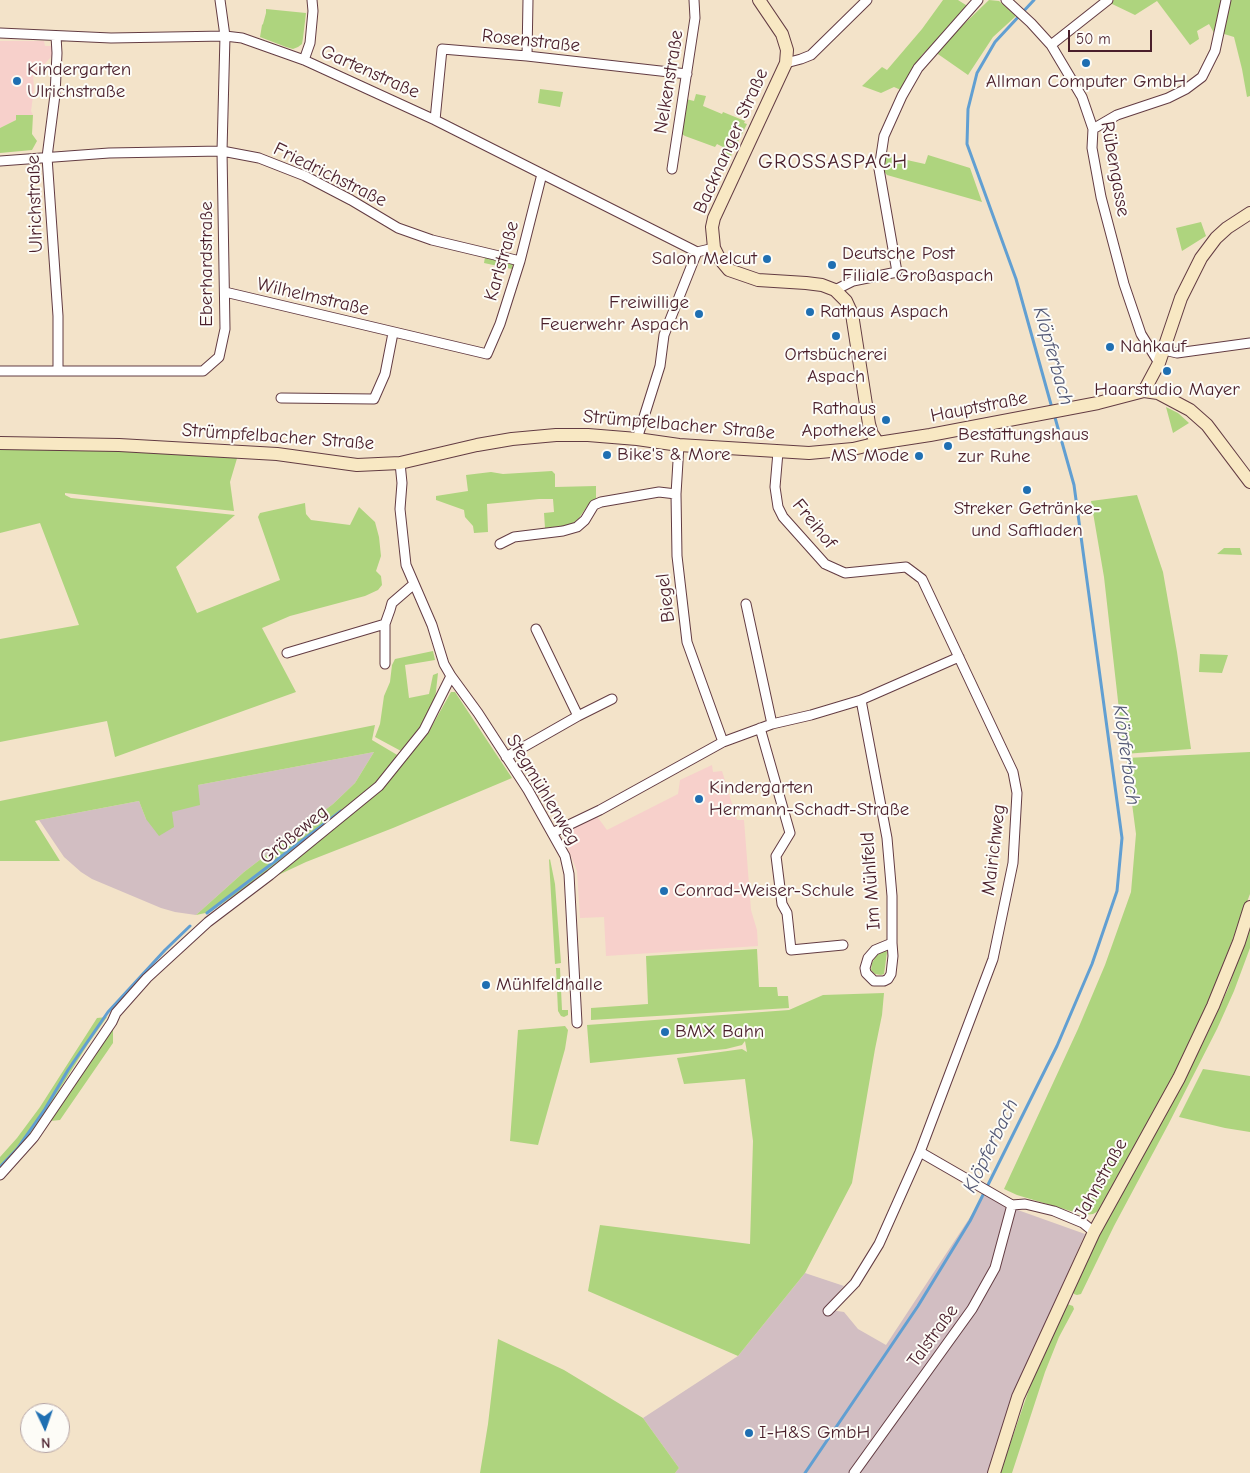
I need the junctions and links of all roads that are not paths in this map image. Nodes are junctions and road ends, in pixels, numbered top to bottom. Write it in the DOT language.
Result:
graph roads {
  1 [pos="220,0"];
  2 [pos="312,0"];
  3 [pos="528,0"];
  4 [pos="694,0"];
  5 [pos="759,0"];
  6 [pos="868,0"];
  7 [pos="978,0"];
  8 [pos="1006,0"];
  9 [pos="1108,0"];
  10 [pos="1226,0"];
  11 [pos="0,32"];
  12 [pos="56,36"];
  13 [pos="225,36"];
  14 [pos="1051,45"];
  15 [pos="527,56"];
  16 [pos="304,60"];
  17 [pos="786,63"];
  18 [pos="687,74"];
  19 [pos="435,120"];
  20 [pos="1093,129"];
  21 [pos="222,151"];
  22 [pos="47,157"];
  23 [pos="0,161"];
  24 [pos="672,169"];
  25 [pos="542,174"];
  26 [pos="1250,213"];
  27 [pos="714,248"];
  28 [pos="697,252"];
  29 [pos="520,261"];
  30 [pos="834,290"];
  31 [pos="225,292"];
  32 [pos="393,333"];
  33 [pos="1250,343"];
  34 [pos="1164,350"];
  35 [pos="487,354"];
  36 [pos="1159,363"];
  37 [pos="58,370"];
  38 [pos="0,371"];
  39 [pos="1144,391"];
  40 [pos="282,398"];
  41 [pos="637,439"];
  42 [pos="0,443"];
  43 [pos="878,443"];
  44 [pos="679,445"];
  45 [pos="778,452"];
  46 [pos="400,463"];
  47 [pos="1250,482"];
  48 [pos="676,494"];
  49 [pos="500,544"];
  50 [pos="906,567"];
  51 [pos="414,584"];
  52 [pos="746,604"];
  53 [pos="385,624"];
  54 [pos="536,629"];
  55 [pos="287,653"];
  56 [pos="959,657"];
  57 [pos="386,664"];
  58 [pos="451,676"];
  59 [pos="612,699"];
  60 [pos="862,700"];
  61 [pos="578,716"];
  62 [pos="772,724"];
  63 [pos="760,728"];
  64 [pos="723,742"];
  65 [pos="506,757"];
  66 [pos="552,834"];
  67 [pos="1250,907"];
  68 [pos="892,943"];
  69 [pos="843,945"];
  70 [pos="577,1023"];
  71 [pos="920,1152"];
  72 [pos="0,1175"];
  73 [pos="1012,1205"];
  74 [pos="1094,1232"];
  75 [pos="828,1311"];
  76 [pos="854,1473"];
  77 [pos="994,1473"];
  1 -- 13 [label="street, Eberhardstraße"];
  2 -- 16 [label="street"];
  3 -- 15 [label="street"];
  4 -- 18 [label="street, Nelkenstraße"];
  5 -- 17 [label="street, Backnanger Straße"];
  6 -- 17 [label="street"];
  7 -- 30 [label="street"];
  8 -- 14 [label="street, Rübengasse"];
  9 -- 14 [label="street"];
  10 -- 20 [label="street"];
  11 -- 12 [label="street, Gartenstraße"];
  12 -- 13 [label="street, Gartenstraße"];
  12 -- 22 [label="street, Ulrichstraße"];
  13 -- 16 [label="street, Gartenstraße"];
  13 -- 21 [label="street, Eberhardstraße"];
  14 -- 20 [label="street, Rübengasse"];
  15 -- 18 [label="street, Rosenstraße"];
  15 -- 19 [label="street, Rosenstraße"];
  16 -- 19 [label="street, Gartenstraße"];
  17 -- 27 [label="street, Backnanger Straße"];
  18 -- 24 [label="street, Nelkenstraße"];
  19 -- 25 [label="street, Gartenstraße"];
  20 -- 36 [label="street, Rübengasse"];
  21 -- 22 [label="street, Friedrichstraße"];
  21 -- 29 [label="street, Friedrichstraße"];
  21 -- 31 [label="street, Eberhardstraße"];
  22 -- 23 [label="street, Friedrichstraße"];
  22 -- 37 [label="street, Ulrichstraße"];
  25 -- 28 [label="street, Gartenstraße"];
  25 -- 29 [label="street, Karlstraße"];
  26 -- 34 [label="street"];
  27 -- 28 [label="street"];
  27 -- 30 [label="street"];
  28 -- 41 [label="street"];
  29 -- 35 [label="street, Karlstraße"];
  30 -- 43 [label="street"];
  31 -- 32 [label="street, Wilhelmstraße"];
  31 -- 37 [label="street, Eberhardstraße"];
  32 -- 35 [label="street, Wilhelmstraße"];
  32 -- 40 [label="street"];
  33 -- 34 [label="street"];
  34 -- 36 [label="street"];
  36 -- 39 [label="street"];
  37 -- 38 [label="street, Eberhardstraße"];
  39 -- 43 [label="street, Hauptstraße"];
  39 -- 47 [label="street"];
  41 -- 44 [label="street, Strümpfelbacher Straße"];
  41 -- 46 [label="street, Strümpfelbacher Straße"];
  42 -- 46 [label="street, Strümpfelbacher Straße"];
  43 -- 45 [label="street, Strümpfelbacher Straße"];
  44 -- 45 [label="street, Strümpfelbacher Straße"];
  44 -- 48 [label="street, Biegel"];
  45 -- 50 [label="street, Freihof"];
  46 -- 51 [label="street"];
  48 -- 49 [label="street"];
  48 -- 64 [label="street, Biegel"];
  50 -- 56 [label="street, Mairichweg"];
  51 -- 53 [label="street"];
  51 -- 58 [label="street"];
  52 -- 62 [label="street"];
  53 -- 55 [label="street"];
  53 -- 57 [label="street"];
  54 -- 61 [label="street"];
  56 -- 60 [label="street"];
  56 -- 71 [label="street, Mairichweg"];
  58 -- 65 [label="street, Stegmühlenweg"];
  58 -- 72 [label="street, Größeweg"];
  59 -- 61 [label="street"];
  60 -- 62 [label="street"];
  60 -- 68 [label="street, Im Mühlfeld"];
  61 -- 65 [label="street"];
  62 -- 63 [label="street"];
  63 -- 64 [label="street"];
  63 -- 69 [label="street"];
  64 -- 66 [label="street"];
  65 -- 66 [label="street, Stegmühlenweg"];
  66 -- 70 [label="street, Stegmühlenweg"];
  67 -- 74 [label="street, Jahnstraße"];
  71 -- 73 [label="street"];
  71 -- 75 [label="street, Mairichweg"];
  73 -- 74 [label="street"];
  73 -- 76 [label="street, Talstraße"];
  74 -- 77 [label="street, Jahnstraße"];
}
